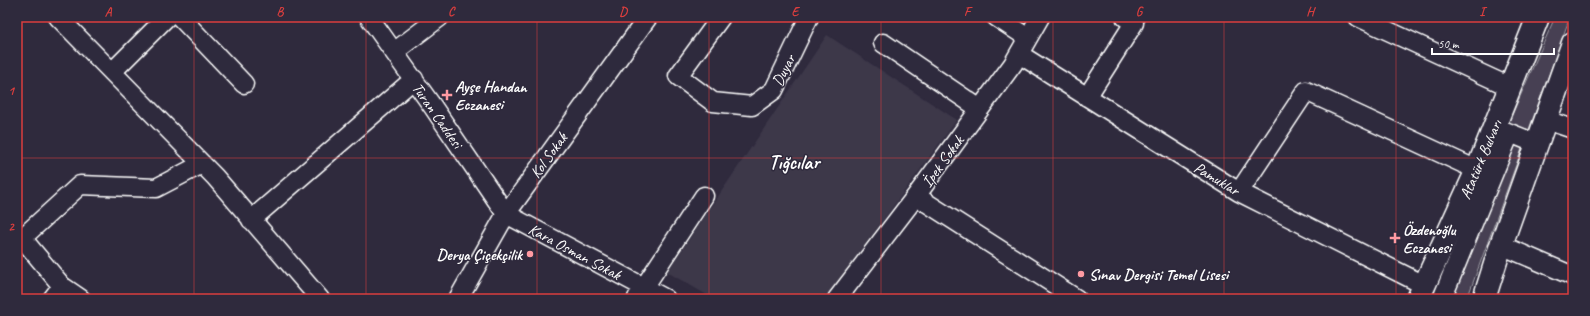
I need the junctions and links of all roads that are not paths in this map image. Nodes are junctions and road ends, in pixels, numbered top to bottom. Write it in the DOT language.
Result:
graph roads {
  1 [pos="58,17"];
  2 [pos="167,17"];
  3 [pos="180,17"];
  4 [pos="369,17"];
  5 [pos="440,17"];
  6 [pos="648,17"];
  7 [pos="720,17"];
  8 [pos="809,17"];
  9 [pos="996,17"];
  10 [pos="1040,17"];
  11 [pos="1125,17"];
  12 [pos="1358,17"];
  13 [pos="1538,17"];
  14 [pos="1028,38"];
  15 [pos="882,43"];
  16 [pos="1573,43"];
  17 [pos="394,52"];
  18 [pos="1019,54"];
  19 [pos="112,72"];
  20 [pos="414,79"];
  21 [pos="244,84"];
  22 [pos="1510,87"];
  23 [pos="1087,98"];
  24 [pos="980,109"];
  25 [pos="1546,120"];
  26 [pos="1573,128"];
  27 [pos="1502,130"];
  28 [pos="1537,144"];
  29 [pos="202,164"];
  30 [pos="1477,170"];
  31 [pos="1239,192"];
  32 [pos="704,196"];
  33 [pos="916,196"];
  34 [pos="506,214"];
  35 [pos="251,220"];
  36 [pos="20,237"];
  37 [pos="1501,245"];
  38 [pos="1573,276"];
  39 [pos="57,292"];
  40 [pos="1421,292"];
  41 [pos="640,294"];
  42 [pos="81,299"];
  43 [pos="320,299"];
  44 [pos="458,299"];
  45 [pos="666,299"];
  46 [pos="837,299"];
  47 [pos="1077,299"];
  48 [pos="1442,299"];
  49 [pos="1484,299"];
  1 -- 19 [label="street"];
  2 -- 19 [label="street"];
  3 -- 21 [label="street"];
  4 -- 17 [label="street, Turan Caddesi"];
  5 -- 17 [label="street"];
  6 -- 34 [label="street, Kol Sokak"];
  7 -- 8 [label="street, Duyar"];
  9 -- 14 [label="street"];
  10 -- 14 [label="street, İpek Sokak"];
  11 -- 23 [label="street"];
  12 -- 22 [label="street"];
  13 -- 22 [label="main road, Atatürk Bulvarı"];
  14 -- 18 [label="street, İpek Sokak"];
  15 -- 24 [label="street"];
  16 -- 25 [label="main road"];
  17 -- 20 [label="street, Turan Caddesi"];
  18 -- 23 [label="street, Pamuklar"];
  18 -- 24 [label="street, İpek Sokak"];
  19 -- 29 [label="street"];
  20 -- 34 [label="street, Turan Caddesi"];
  20 -- 35 [label="street"];
  22 -- 27 [label="main road, Atatürk Bulvarı"];
  23 -- 31 [label="street, Pamuklar"];
  24 -- 33 [label="street, İpek Sokak"];
  25 -- 26 [label="street"];
  25 -- 28 [label="main road"];
  27 -- 28 [label="street"];
  27 -- 30 [label="main road, Atatürk Bulvarı"];
  27 -- 48 [label="street"];
  28 -- 37 [label="main road"];
  29 -- 35 [label="street"];
  29 -- 36 [label="street"];
  30 -- 31 [label="street"];
  30 -- 40 [label="main road, Atatürk Bulvarı"];
  31 -- 40 [label="street, Pamuklar"];
  32 -- 41 [label="street"];
  33 -- 46 [label="street, İpek Sokak"];
  33 -- 47 [label="street"];
  34 -- 41 [label="street, Kara Osman Sokak"];
  34 -- 44 [label="street, Kol Sokak"];
  35 -- 43 [label="street"];
  36 -- 39 [label="street"];
  37 -- 38 [label="street"];
  37 -- 49 [label="main road"];
  39 -- 42 [label="street"];
  41 -- 45 [label="street, Kara Osman Sokak"];
}
